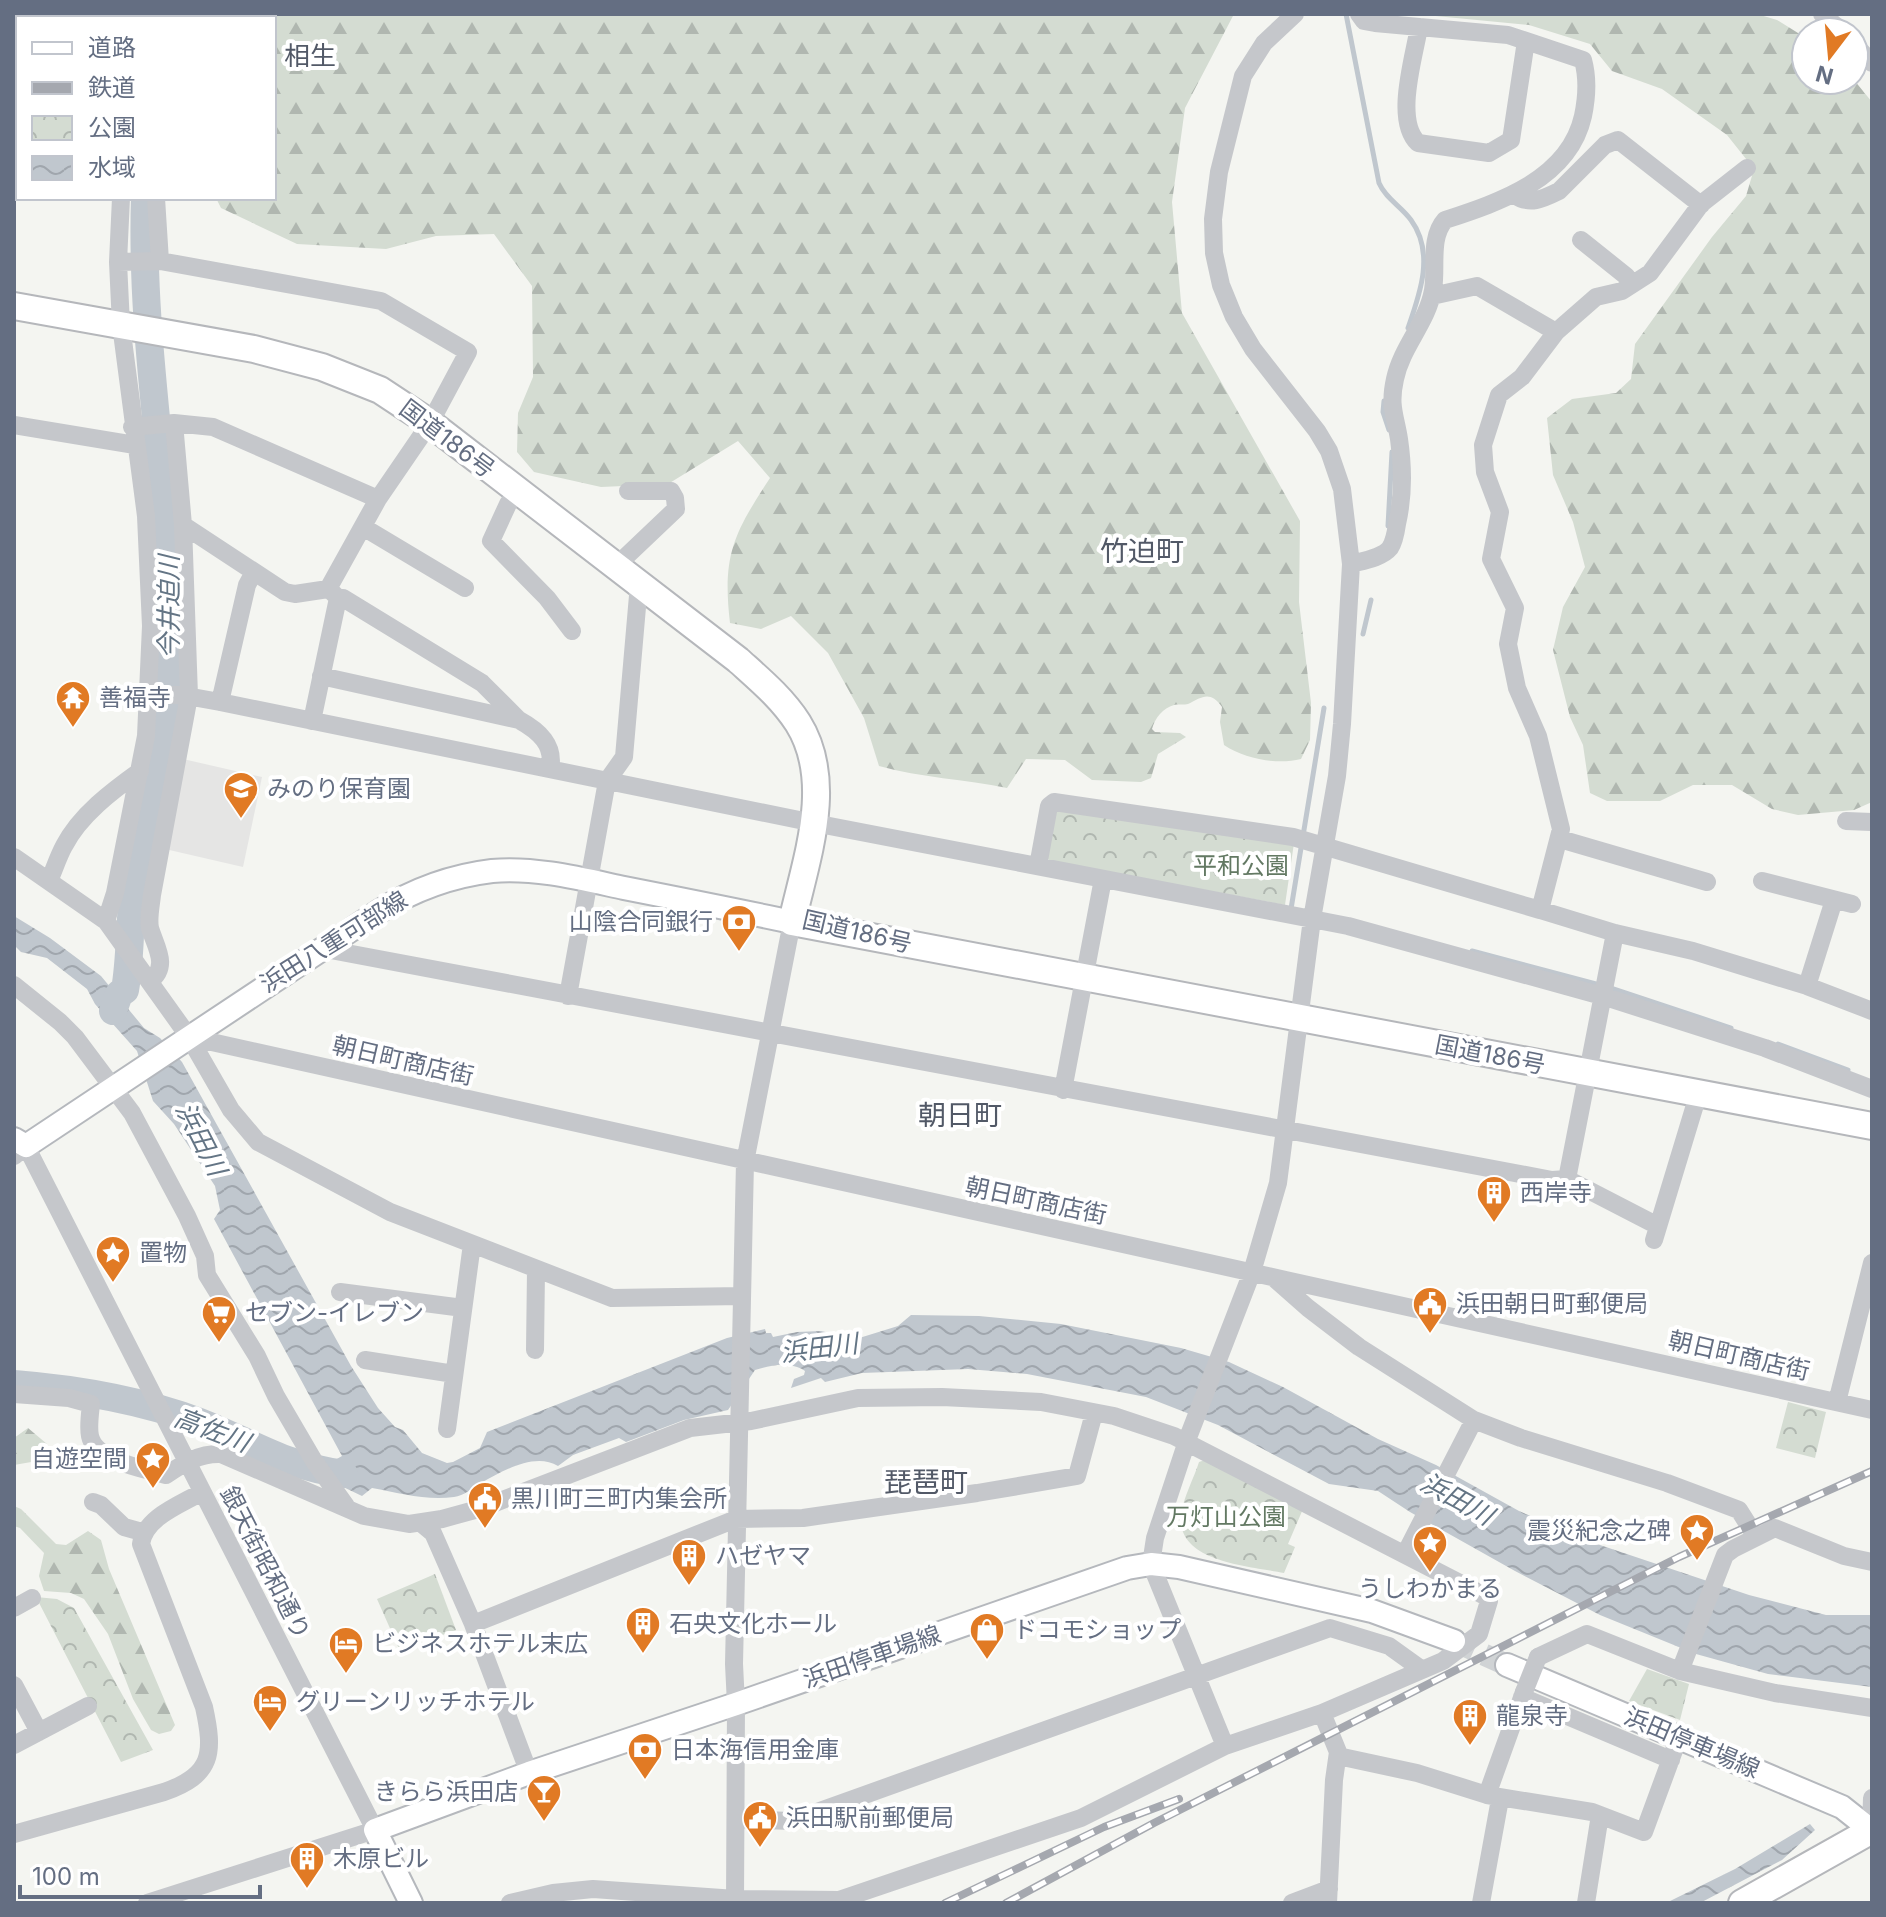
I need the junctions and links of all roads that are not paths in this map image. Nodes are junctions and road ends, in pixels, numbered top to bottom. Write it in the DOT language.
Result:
graph roads {
  1 [pos="1295,14"];
  2 [pos="1359,14"];
  3 [pos="1419,27"];
  4 [pos="1526,41"];
  5 [pos="1747,168"];
  6 [pos="1513,194"];
  7 [pos="121,200"];
  8 [pos="156,200"];
  9 [pos="1701,205"];
  10 [pos="1581,240"];
  11 [pos="157,261"];
  12 [pos="123,262"];
  13 [pos="1632,284"];
  14 [pos="1432,296"];
  15 [pos="14,306"];
  16 [pos="126,326"];
  17 [pos="1556,332"];
  18 [pos="430,423"];
  19 [pos="170,424"];
  20 [pos="14,425"];
  21 [pos="135,433"];
  22 [pos="518,491"];
  23 [pos="628,491"];
  24 [pos="378,499"];
  25 [pos="183,525"];
  26 [pos="363,527"];
  27 [pos="1351,564"];
  28 [pos="616,566"];
  29 [pos="254,572"];
  30 [pos="639,584"];
  31 [pos="465,588"];
  32 [pos="333,593"];
  33 [pos="572,631"];
  34 [pos="321,676"];
  35 [pos="151,694"];
  36 [pos="185,696"];
  37 [pos="220,702"];
  38 [pos="519,720"];
  39 [pos="312,721"];
  40 [pos="550,769"];
  41 [pos="140,771"];
  42 [pos="607,781"];
  43 [pos="1846,821"];
  44 [pos="1872,822"];
  45 [pos="814,823"];
  46 [pos="1560,839"];
  47 [pos="1325,845"];
  48 [pos="14,857"];
  49 [pos="1038,866"];
  50 [pos="1103,879"];
  51 [pos="589,880"];
  52 [pos="49,881"];
  53 [pos="1762,881"];
  54 [pos="1707,882"];
  55 [pos="1540,910"];
  56 [pos="1312,919"];
  57 [pos="106,921"];
  58 [pos="792,922"];
  59 [pos="1615,933"];
  60 [pos="320,948"];
  61 [pos="1084,977"];
  62 [pos="150,981"];
  63 [pos="14,985"];
  64 [pos="1807,986"];
  65 [pos="568,996"];
  66 [pos="1602,996"];
  67 [pos="1872,1011"];
  68 [pos="1301,1017"];
  69 [pos="768,1035"];
  70 [pos="186,1039"];
  71 [pos="1588,1074"];
  72 [pos="116,1086"];
  73 [pos="1872,1089"];
  74 [pos="1063,1090"];
  75 [pos="1698,1095"];
  76 [pos="1872,1126"];
  77 [pos="1285,1132"];
  78 [pos="18,1147"];
  79 [pos="745,1162"];
  80 [pos="1567,1179"];
  81 [pos="472,1244"];
  82 [pos="1872,1263"];
  83 [pos="536,1270"];
  84 [pos="1252,1272"];
  85 [pos="1273,1277"];
  86 [pos="340,1292"];
  87 [pos="742,1296"];
  88 [pos="463,1308"];
  89 [pos="535,1350"];
  90 [pos="365,1360"];
  91 [pos="454,1374"];
  92 [pos="14,1394"];
  93 [pos="1837,1402"];
  94 [pos="1872,1410"];
  95 [pos="1094,1413"];
  96 [pos="739,1418"];
  97 [pos="1474,1420"];
  98 [pos="447,1429"];
  99 [pos="1188,1439"];
  100 [pos="186,1462"];
  101 [pos="202,1492"];
  102 [pos="93,1502"];
  103 [pos="347,1507"];
  104 [pos="736,1519"];
  105 [pos="421,1523"];
  106 [pos="142,1532"];
  107 [pos="1756,1537"];
  108 [pos="1406,1551"];
  109 [pos="1872,1562"];
  110 [pos="1151,1564"];
  111 [pos="32,1598"];
  112 [pos="14,1608"];
  113 [pos="473,1624"];
  114 [pos="1454,1641"];
  115 [pos="1507,1665"];
  116 [pos="1682,1667"];
  117 [pos="1421,1669"];
  118 [pos="1196,1676"];
  119 [pos="14,1685"];
  120 [pos="1523,1695"];
  121 [pos="736,1704"];
  122 [pos="88,1706"];
  123 [pos="1872,1708"];
  124 [pos="1322,1713"];
  125 [pos="39,1732"];
  126 [pos="1679,1737"];
  127 [pos="14,1745"];
  128 [pos="1225,1746"];
  129 [pos="1338,1756"];
  130 [pos="1671,1760"];
  131 [pos="529,1773"];
  132 [pos="1494,1797"];
  133 [pos="1872,1798"];
  134 [pos="1600,1815"];
  135 [pos="736,1819"];
  136 [pos="375,1830"];
  137 [pos="1871,1830"];
  138 [pos="14,1834"];
  139 [pos="1329,1896"];
  140 [pos="736,1901"];
  141 [pos="147,1903"];
  142 [pos="411,1903"];
  143 [pos="510,1903"];
  144 [pos="1292,1903"];
  145 [pos="1481,1903"];
  146 [pos="1586,1903"];
  147 [pos="1742,1903"];
  1 -- 27 [label="street"];
  2 -- 3 [label="street"];
  3 -- 4 [label="street"];
  3 -- 4 [label="street"];
  4 -- 6 [label="street"];
  5 -- 9 [label="street"];
  6 -- 9 [label="street"];
  6 -- 14 [label="street"];
  7 -- 12 [label="street"];
  8 -- 11 [label="street"];
  9 -- 13 [label="street"];
  10 -- 13 [label="street"];
  11 -- 12 [label="street"];
  11 -- 18 [label="street"];
  12 -- 16 [label="street"];
  13 -- 17 [label="street"];
  14 -- 17 [label="street"];
  14 -- 27 [label="street"];
  15 -- 16 [label="highway, 国道186号"];
  16 -- 18 [label="highway, 国道186号"];
  16 -- 21 [label="street"];
  17 -- 46 [label="street"];
  18 -- 22 [label="highway, 国道186号"];
  18 -- 24 [label="street"];
  19 -- 21 [label="street"];
  19 -- 24 [label="street"];
  19 -- 25 [label="street"];
  20 -- 21 [label="street"];
  21 -- 35 [label="street"];
  22 -- 28 [label="highway, 国道186号"];
  22 -- 33 [label="street"];
  23 -- 28 [label="street"];
  24 -- 26 [label="street"];
  25 -- 29 [label="street"];
  25 -- 36 [label="street"];
  26 -- 31 [label="street"];
  26 -- 32 [label="street"];
  27 -- 47 [label="street"];
  28 -- 30 [label="highway, 国道186号"];
  29 -- 32 [label="street"];
  29 -- 37 [label="street"];
  30 -- 42 [label="street"];
  30 -- 45 [label="highway, 国道186号"];
  32 -- 34 [label="street"];
  32 -- 38 [label="street"];
  34 -- 38 [label="street"];
  34 -- 39 [label="street"];
  35 -- 36 [label="street"];
  35 -- 41 [label="street"];
  36 -- 37 [label="street"];
  36 -- 62 [label="street"];
  37 -- 39 [label="street"];
  38 -- 40 [label="street"];
  39 -- 40 [label="street"];
  40 -- 42 [label="street"];
  41 -- 52 [label="street"];
  41 -- 57 [label="street"];
  42 -- 45 [label="street"];
  42 -- 51 [label="street"];
  43 -- 44 [label="street"];
  45 -- 49 [label="street"];
  45 -- 58 [label="highway, 国道186号"];
  46 -- 54 [label="street"];
  46 -- 55 [label="street"];
  47 -- 49 [label="street"];
  47 -- 55 [label="street"];
  47 -- 56 [label="street"];
  48 -- 52 [label="street"];
  49 -- 50 [label="street"];
  50 -- 56 [label="street"];
  50 -- 61 [label="street"];
  51 -- 58 [label="main road, 浜田八重可部線"];
  51 -- 60 [label="main road, 浜田八重可部線"];
  51 -- 65 [label="street"];
  52 -- 57 [label="street"];
  53 -- 64 [label="street"];
  55 -- 59 [label="street"];
  56 -- 66 [label="street"];
  56 -- 68 [label="street"];
  57 -- 62 [label="street"];
  58 -- 61 [label="highway, 国道186号"];
  58 -- 69 [label="street"];
  59 -- 64 [label="street"];
  59 -- 66 [label="street"];
  60 -- 65 [label="street"];
  60 -- 70 [label="main road, 浜田八重可部線"];
  61 -- 68 [label="highway, 国道186号"];
  61 -- 74 [label="street"];
  62 -- 70 [label="street"];
  63 -- 72 [label="street"];
  64 -- 67 [label="street"];
  65 -- 69 [label="street"];
  66 -- 71 [label="street"];
  66 -- 73 [label="street"];
  68 -- 71 [label="highway, 国道186号"];
  68 -- 77 [label="street"];
  69 -- 74 [label="street"];
  69 -- 79 [label="street"];
  70 -- 72 [label="main road, 浜田八重可部線"];
  70 -- 79 [label="street, 朝日町商店街"];
  70 -- 81 [label="street"];
  71 -- 75 [label="highway, 国道186号"];
  71 -- 80 [label="street"];
  72 -- 78 [label="main road, 浜田八重可部線"];
  72 -- 103 [label="street"];
  74 -- 77 [label="street"];
  75 -- 76 [label="highway, 国道186号"];
  75 -- 80 [label="street"];
  77 -- 80 [label="street"];
  77 -- 84 [label="street"];
  78 -- 100 [label="street, 銀天街昭和通り"];
  79 -- 84 [label="street, 朝日町商店街"];
  79 -- 87 [label="street"];
  81 -- 83 [label="street"];
  81 -- 88 [label="street"];
  82 -- 93 [label="street"];
  83 -- 87 [label="street"];
  83 -- 89 [label="street"];
  84 -- 85 [label="street, 朝日町商店街"];
  84 -- 99 [label="street"];
  85 -- 93 [label="street, 朝日町商店街"];
  85 -- 97 [label="street"];
  86 -- 88 [label="street"];
  87 -- 96 [label="street"];
  88 -- 91 [label="street"];
  90 -- 91 [label="street"];
  91 -- 98 [label="street"];
  92 -- 100 [label="street"];
  93 -- 94 [label="street, 朝日町商店街"];
  95 -- 96 [label="street"];
  95 -- 99 [label="street"];
  95 -- 104 [label="street"];
  96 -- 104 [label="street"];
  96 -- 105 [label="street"];
  97 -- 107 [label="street"];
  97 -- 108 [label="street"];
  99 -- 108 [label="street"];
  99 -- 110 [label="street"];
  100 -- 101 [label="street, 銀天街昭和通り"];
  100 -- 103 [label="street"];
  101 -- 106 [label="street"];
  101 -- 136 [label="street, 銀天街昭和通り"];
  102 -- 106 [label="street"];
  103 -- 105 [label="street"];
  104 -- 113 [label="street"];
  104 -- 121 [label="street"];
  105 -- 113 [label="street"];
  106 -- 138 [label="street"];
  107 -- 109 [label="street"];
  107 -- 116 [label="street"];
  108 -- 117 [label="street"];
  110 -- 114 [label="main road, 浜田停車場線"];
  110 -- 118 [label="street"];
  110 -- 121 [label="main road, 浜田停車場線"];
  111 -- 112 [label="street"];
  113 -- 131 [label="street"];
  115 -- 126 [label="main road, 浜田停車場線"];
  116 -- 120 [label="street, bridge"];
  116 -- 123 [label="street"];
  117 -- 118 [label="street"];
  117 -- 124 [label="street"];
  118 -- 128 [label="street"];
  118 -- 135 [label="street"];
  119 -- 125 [label="street"];
  120 -- 130 [label="street"];
  120 -- 132 [label="street"];
  121 -- 131 [label="main road, 浜田停車場線"];
  121 -- 135 [label="street"];
  122 -- 125 [label="street"];
  124 -- 128 [label="street"];
  124 -- 129 [label="street"];
  125 -- 127 [label="street"];
  126 -- 130 [label="street"];
  126 -- 137 [label="main road, 浜田停車場線"];
  128 -- 140 [label="street"];
  129 -- 132 [label="street"];
  129 -- 139 [label="street"];
  130 -- 134 [label="street"];
  131 -- 136 [label="main road, 浜田停車場線"];
  132 -- 134 [label="street"];
  132 -- 145 [label="street"];
  133 -- 137 [label="street"];
  134 -- 146 [label="street"];
  135 -- 140 [label="street"];
  136 -- 141 [label="street"];
  136 -- 142 [label="main road"];
  137 -- 147 [label="highway"];
  139 -- 144 [label="street"];
  140 -- 143 [label="street"];
}
